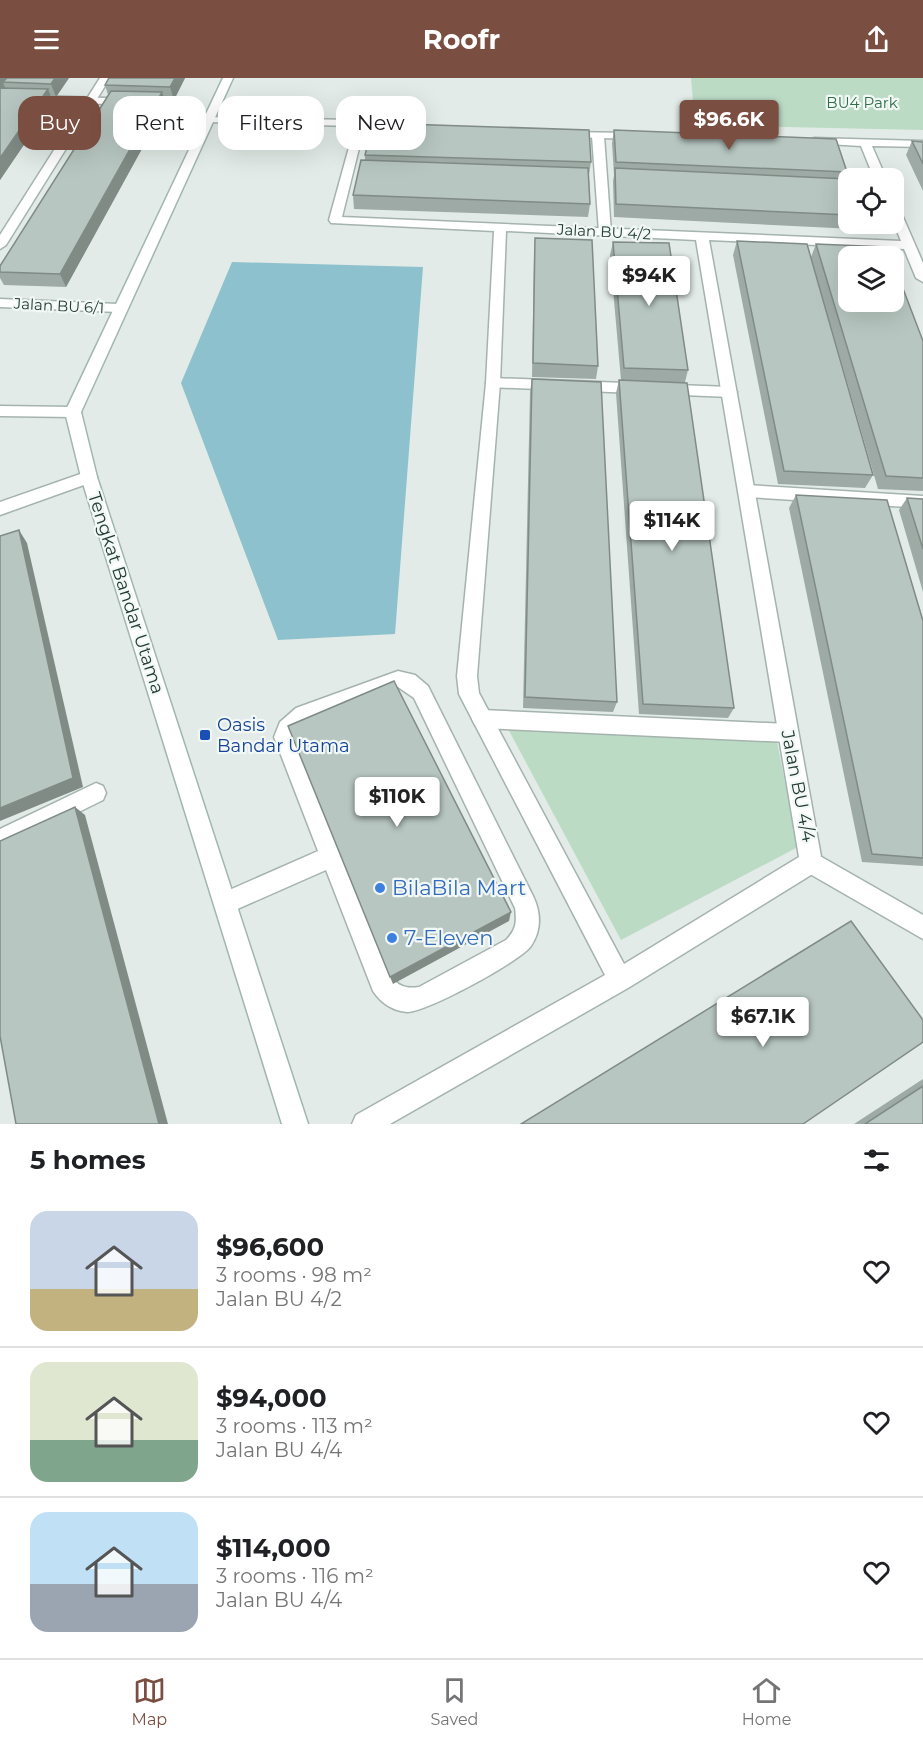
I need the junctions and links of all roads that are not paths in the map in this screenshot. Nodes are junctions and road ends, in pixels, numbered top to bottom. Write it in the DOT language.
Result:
graph roads {
  1 [pos="105,78"];
  2 [pos="228,78"];
  3 [pos="94,96"];
  4 [pos="0,98"];
  5 [pos="18,98"];
  6 [pos="208,119"];
  7 [pos="550,133"];
  8 [pos="598,136"];
  9 [pos="644,137"];
  10 [pos="807,141"];
  11 [pos="865,142"];
  12 [pos="923,144"];
  13 [pos="60,150"];
  14 [pos="876,168"];
  15 [pos="500,227"];
  16 [pos="605,232"];
  17 [pos="904,233"];
  18 [pos="702,236"];
  19 [pos="0,245"];
  20 [pos="909,245"];
  21 [pos="923,278"];
  22 [pos="0,303"];
  23 [pos="118,308"];
  24 [pos="493,383"];
  25 [pos="730,392"];
  26 [pos="0,411"];
  27 [pos="73,411"];
  28 [pos="89,477"];
  29 [pos="747,491"];
  30 [pos="923,501"];
  31 [pos="0,509"];
  32 [pos="482,719"];
  33 [pos="788,733"];
  34 [pos="96,793"];
  35 [pos="0,840"];
  36 [pos="330,857"];
  37 [pos="811,862"];
  38 [pos="226,903"];
  39 [pos="923,928"];
  40 [pos="620,980"];
  41 [pos="295,1124"];
  42 [pos="365,1124"];
  1 -- 3 [label="street"];
  2 -- 6 [label="street"];
  4 -- 5 [label="street"];
  6 -- 15 [label="street, Jalan BU 4/2"];
  6 -- 23 [label="street"];
  7 -- 8 [label="street"];
  8 -- 9 [label="street"];
  8 -- 16 [label="street"];
  10 -- 11 [label="street"];
  11 -- 12 [label="street"];
  11 -- 14 [label="street"];
  13 -- 19 [label="street"];
  15 -- 16 [label="street, Jalan BU 4/2"];
  15 -- 24 [label="street"];
  16 -- 18 [label="street, Jalan BU 4/2"];
  17 -- 20 [label="street"];
  18 -- 20 [label="street, Jalan BU 4/2"];
  18 -- 25 [label="street, Jalan BU 4/4"];
  20 -- 21 [label="street"];
  22 -- 23 [label="street, Jalan BU 6/1"];
  23 -- 27 [label="street"];
  24 -- 25 [label="street"];
  24 -- 32 [label="street"];
  25 -- 29 [label="street, Jalan BU 4/4"];
  26 -- 27 [label="street"];
  27 -- 28 [label="street, Tengkat Bandar Utama"];
  28 -- 31 [label="street"];
  28 -- 38 [label="street, Tengkat Bandar Utama"];
  29 -- 30 [label="street"];
  29 -- 33 [label="street, Jalan BU 4/4"];
  32 -- 33 [label="street"];
  32 -- 40 [label="street"];
  33 -- 37 [label="street, Jalan BU 4/4"];
  34 -- 35 [label="street"];
  36 -- 36 [label="street"];
  36 -- 38 [label="street"];
  37 -- 39 [label="street"];
  37 -- 40 [label="street, Jalan BU 4/4"];
  38 -- 41 [label="street, Tengkat Bandar Utama"];
  40 -- 42 [label="street, Jalan BU 4/4"];
}
